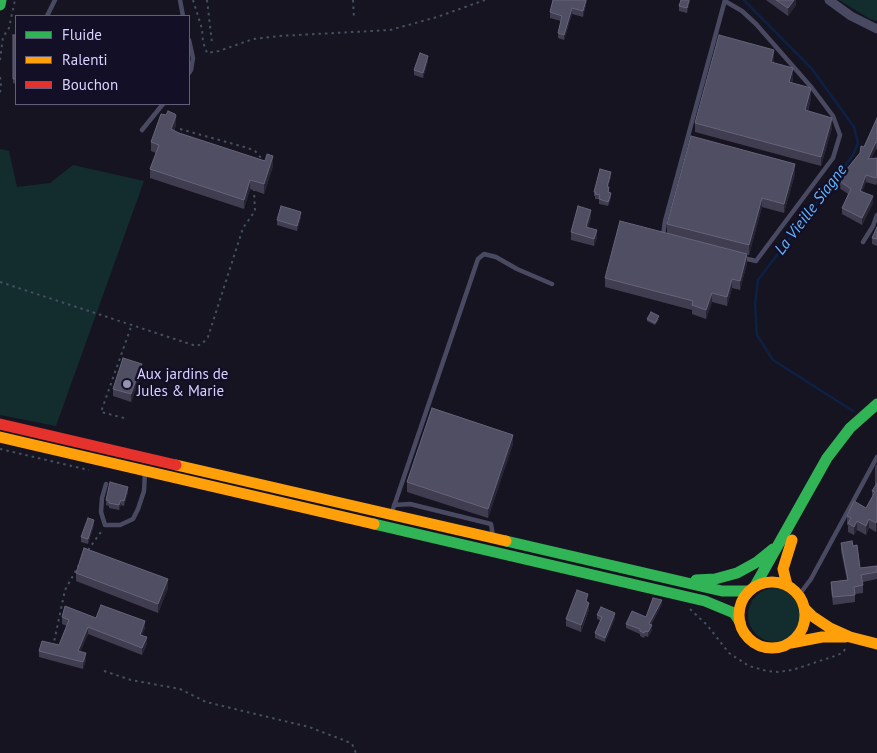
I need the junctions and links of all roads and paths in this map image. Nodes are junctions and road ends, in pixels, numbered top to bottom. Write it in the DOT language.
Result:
graph roads {
  1 [pos="1,0"];
  2 [pos="15,0"];
  3 [pos="55,0"];
  4 [pos="180,0"];
  5 [pos="193,0"];
  6 [pos="207,0"];
  7 [pos="353,0"];
  8 [pos="485,0"];
  9 [pos="828,0"];
  10 [pos="725,1"];
  11 [pos="0,5"];
  12 [pos="48,15"];
  13 [pos="183,15"];
  14 [pos="354,18"];
  15 [pos="877,29"];
  16 [pos="212,43"];
  17 [pos="190,44"];
  18 [pos="0,60"];
  19 [pos="190,72"];
  20 [pos="0,77"];
  21 [pos="0,94"];
  22 [pos="162,105"];
  23 [pos="180,129"];
  24 [pos="142,130"];
  25 [pos="262,166"];
  26 [pos="256,183"];
  27 [pos="877,215"];
  28 [pos="672,239"];
  29 [pos="862,242"];
  30 [pos="740,257"];
  31 [pos="0,282"];
  32 [pos="552,284"];
  33 [pos="132,324"];
  34 [pos="877,404"];
  35 [pos="877,415"];
  36 [pos="124,418"];
  37 [pos="0,424"];
  38 [pos="0,437"];
  39 [pos="877,457"];
  40 [pos="145,470"];
  41 [pos="106,484"];
  42 [pos="392,509"];
  43 [pos="105,525"];
  44 [pos="784,536"];
  45 [pos="87,552"];
  46 [pos="83,559"];
  47 [pos="673,578"];
  48 [pos="787,585"];
  49 [pos="752,588"];
  50 [pos="800,595"];
  51 [pos="805,609"];
  52 [pos="696,613"];
  53 [pos="740,622"];
  54 [pos="850,637"];
  55 [pos="790,643"];
  56 [pos="877,644"];
  57 [pos="58,648"];
  58 [pos="104,671"];
  59 [pos="356,753"];
  1 -- 11 [label="main road"];
  2 -- 18 [label="path"];
  3 -- 12 [label="lane"];
  4 -- 13 [label="lane"];
  5 -- 8 [label="path"];
  6 -- 16 [label="path"];
  7 -- 14 [label="path"];
  9 -- 15 [label="street"];
  10 -- 28 [label="lane"];
  10 -- 30 [label="lane"];
  17 -- 19 [label="lane"];
  20 -- 21 [label="path"];
  22 -- 24 [label="lane"];
  23 -- 25 [label="path"];
  26 -- 33 [label="path"];
  27 -- 29 [label="lane"];
  31 -- 33 [label="path"];
  32 -- 42 [label="lane"];
  33 -- 36 [label="path"];
  34 -- 44 [label="main road"];
  35 -- 48 [label="main road"];
  37 -- 42 [label="main road"];
  38 -- 40 [label="main road"];
  39 -- 50 [label="lane"];
  40 -- 43 [label="lane"];
  40 -- 53 [label="main road"];
  41 -- 43 [label="lane"];
  42 -- 47 [label="main road"];
  43 -- 45 [label="path"];
  44 -- 47 [label="main road"];
  44 -- 49 [label="main road"];
  46 -- 57 [label="path"];
  47 -- 49 [label="main road"];
  48 -- 49 [label="main road"];
  48 -- 50 [label="main road"];
  49 -- 53 [label="main road"];
  50 -- 51 [label="main road"];
  51 -- 54 [label="main road"];
  51 -- 55 [label="main road"];
  52 -- 54 [label="path"];
  53 -- 55 [label="main road"];
  54 -- 55 [label="main road"];
  54 -- 56 [label="main road"];
  58 -- 59 [label="path"];
}
